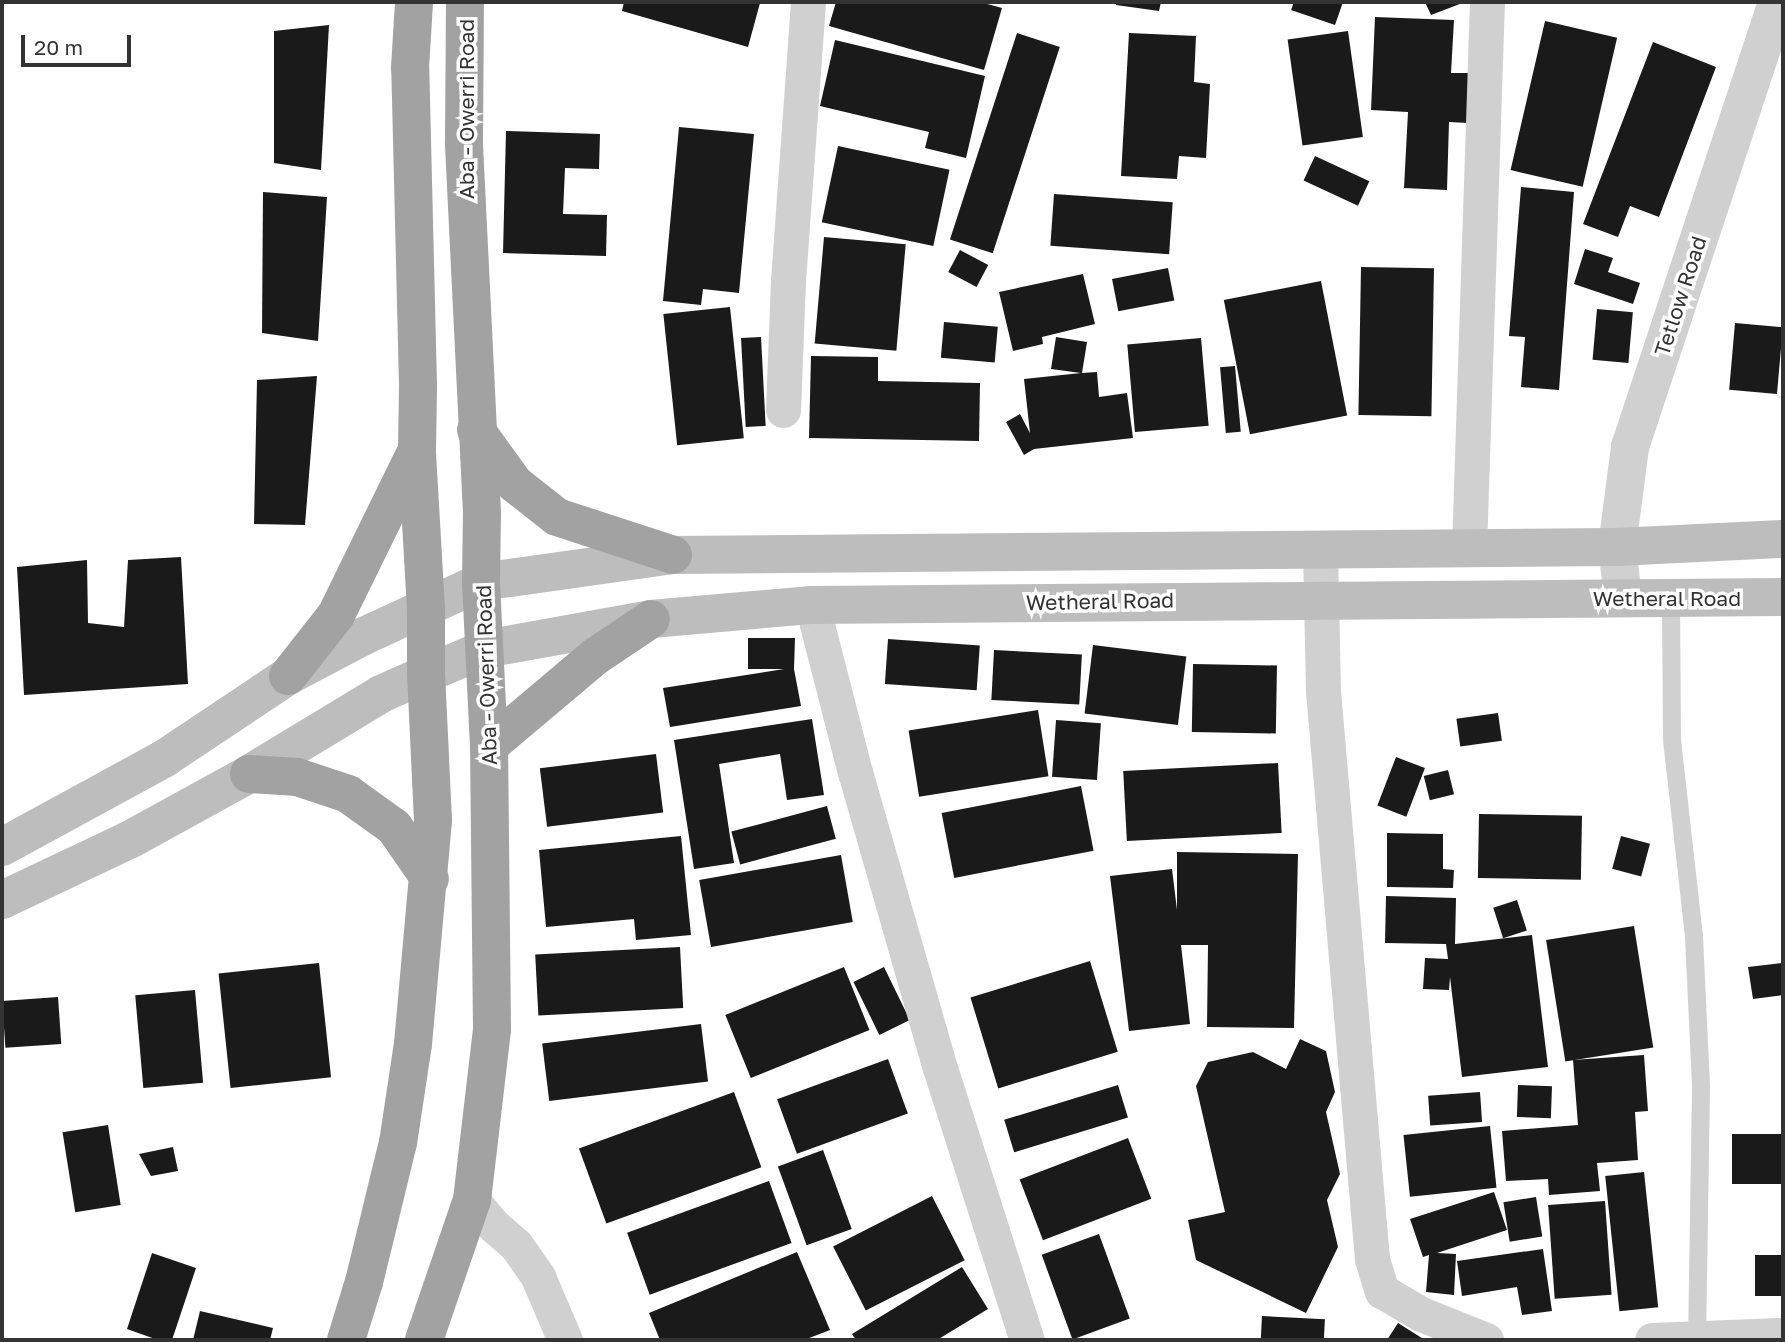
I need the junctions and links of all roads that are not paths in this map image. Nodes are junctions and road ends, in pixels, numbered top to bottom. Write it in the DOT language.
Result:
graph roads {
  1 [pos="414,2"];
  2 [pos="465,2"];
  3 [pos="808,2"];
  4 [pos="1486,2"];
  5 [pos="1777,2"];
  6 [pos="783,410"];
  7 [pos="476,429"];
  8 [pos="417,450"];
  9 [pos="1783,539"];
  10 [pos="1617,547"];
  11 [pos="1469,548"];
  12 [pos="1320,549"];
  13 [pos="673,555"];
  14 [pos="481,582"];
  15 [pos="1623,597"];
  16 [pos="1783,597"];
  17 [pos="1320,598"];
  18 [pos="1671,598"];
  19 [pos="811,605"];
  20 [pos="426,608"];
  21 [pos="651,619"];
  22 [pos="485,649"];
  23 [pos="426,674"];
  24 [pos="288,676"];
  25 [pos="489,746"];
  26 [pos="249,774"];
  27 [pos="2,847"];
  28 [pos="430,879"];
  29 [pos="2,900"];
  30 [pos="472,1200"];
  31 [pos="1783,1335"];
  32 [pos="1697,1338"];
  33 [pos="345,1340"];
  34 [pos="424,1340"];
  35 [pos="565,1340"];
  36 [pos="1027,1340"];
  37 [pos="1486,1340"];
  38 [pos="1652,1340"];
  1 -- 8 [label="highway"];
  2 -- 7 [label="highway, Aba - Owerri Road"];
  3 -- 6 [label="street"];
  4 -- 11 [label="street"];
  5 -- 10 [label="street, Tetlow Road"];
  7 -- 13 [label="highway"];
  7 -- 14 [label="highway, Aba - Owerri Road"];
  8 -- 20 [label="highway"];
  8 -- 24 [label="highway"];
  9 -- 10 [label="main road"];
  10 -- 11 [label="main road"];
  10 -- 15 [label="street, Tetlow Road"];
  11 -- 12 [label="main road"];
  12 -- 13 [label="main road"];
  12 -- 17 [label="street"];
  13 -- 14 [label="main road"];
  14 -- 20 [label="main road"];
  14 -- 22 [label="highway, Aba - Owerri Road"];
  15 -- 17 [label="main road, Wetheral Road"];
  15 -- 18 [label="main road, Wetheral Road"];
  16 -- 18 [label="main road, Wetheral Road"];
  17 -- 19 [label="main road, Wetheral Road"];
  17 -- 37 [label="street"];
  18 -- 32 [label="lane"];
  19 -- 21 [label="main road, Wetheral Road"];
  19 -- 36 [label="street"];
  20 -- 23 [label="highway"];
  20 -- 24 [label="main road"];
  21 -- 22 [label="main road, Wetheral Road"];
  21 -- 25 [label="highway"];
  22 -- 23 [label="main road, Wetheral Road"];
  22 -- 25 [label="highway, Aba - Owerri Road"];
  23 -- 26 [label="main road, Wetheral Road"];
  23 -- 28 [label="highway"];
  24 -- 27 [label="main road"];
  25 -- 30 [label="highway, Aba - Owerri Road"];
  26 -- 28 [label="highway"];
  26 -- 29 [label="main road, Wetheral Road"];
  28 -- 33 [label="highway"];
  30 -- 34 [label="highway, Aba - Owerri Road"];
  30 -- 35 [label="street"];
  31 -- 32 [label="street"];
  32 -- 38 [label="street"];
}
